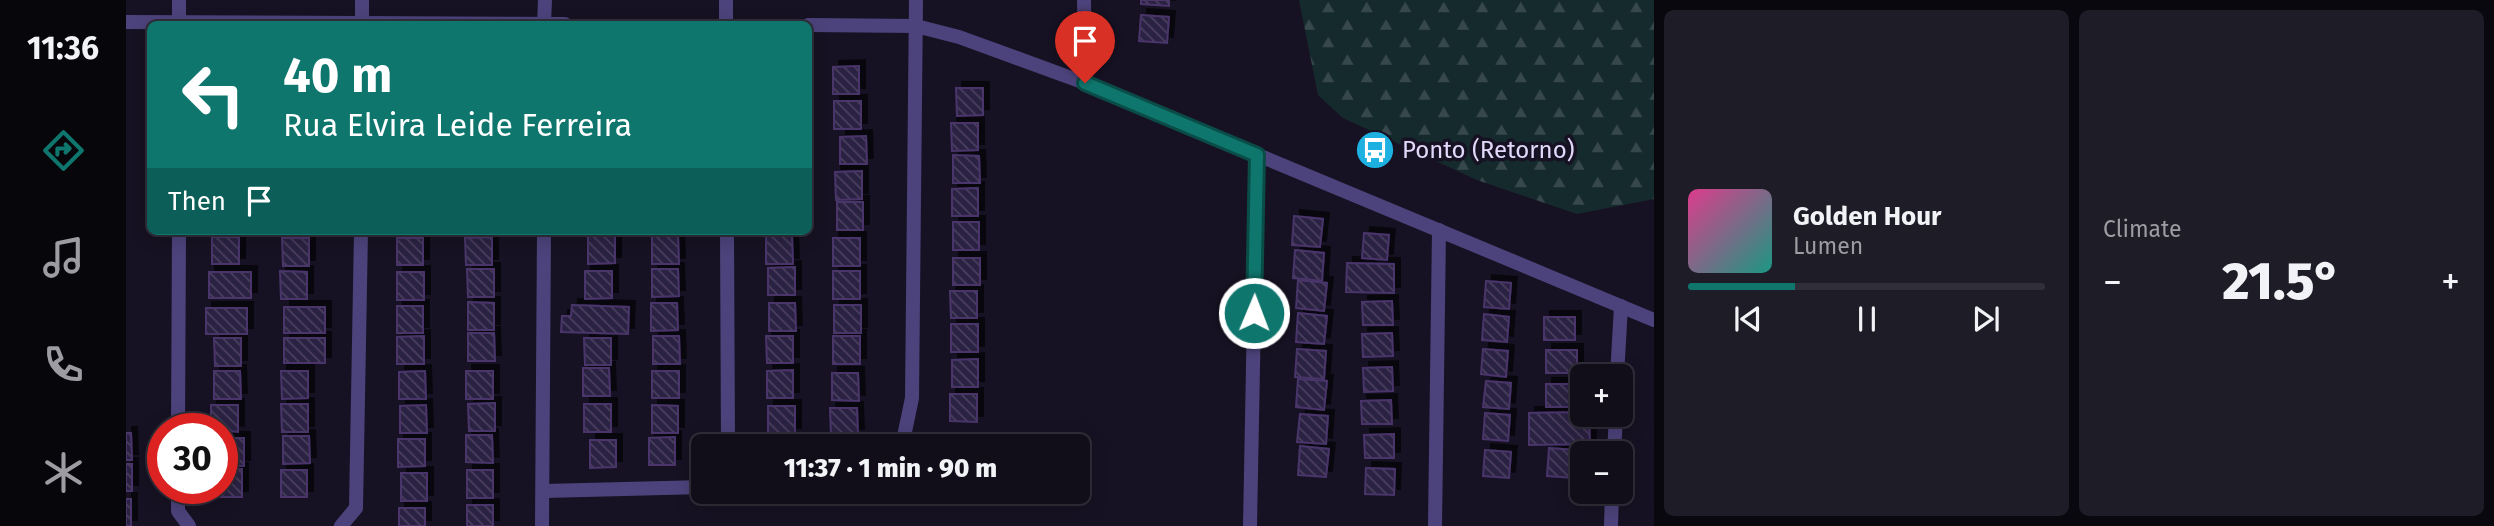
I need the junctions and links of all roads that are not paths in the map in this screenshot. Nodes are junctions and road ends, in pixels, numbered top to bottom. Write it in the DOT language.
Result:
graph roads {
  1 [pos="179,0"];
  2 [pos="362,0"];
  3 [pos="545,0"];
  4 [pos="726,0"];
  5 [pos="916,0"];
  6 [pos="1084,0"];
  7 [pos="179,21"];
  8 [pos="362,21"];
  9 [pos="544,21"];
  10 [pos="726,21"];
  11 [pos="126,22"];
  12 [pos="147,22"];
  13 [pos="812,25"];
  14 [pos="916,26"];
  15 [pos="1085,83"];
  16 [pos="1257,155"];
  17 [pos="1439,230"];
  18 [pos="179,235"];
  19 [pos="361,235"];
  20 [pos="544,235"];
  21 [pos="727,235"];
  22 [pos="1621,306"];
  23 [pos="1654,320"];
  24 [pos="1618,364"];
  25 [pos="178,413"];
  26 [pos="728,434"];
  27 [pos="904,434"];
  28 [pos="691,487"];
  29 [pos="544,491"];
  30 [pos="178,504"];
  31 [pos="1612,504"];
  32 [pos="189,526"];
  33 [pos="341,526"];
  34 [pos="542,526"];
  35 [pos="1250,526"];
  36 [pos="1435,526"];
  37 [pos="1611,526"];
  1 -- 7 [label="street"];
  2 -- 8 [label="street"];
  3 -- 9 [label="street"];
  4 -- 10 [label="street"];
  5 -- 14 [label="street"];
  6 -- 15 [label="street"];
  11 -- 12 [label="street"];
  13 -- 14 [label="street"];
  14 -- 15 [label="street"];
  14 -- 27 [label="street"];
  15 -- 16 [label="street"];
  16 -- 17 [label="street"];
  16 -- 35 [label="street"];
  17 -- 22 [label="street"];
  17 -- 36 [label="street"];
  18 -- 25 [label="street"];
  19 -- 33 [label="street"];
  20 -- 29 [label="street"];
  21 -- 26 [label="street"];
  22 -- 23 [label="street"];
  22 -- 24 [label="street"];
  28 -- 29 [label="street"];
  29 -- 34 [label="street"];
  30 -- 32 [label="street"];
  31 -- 37 [label="street"];
}
